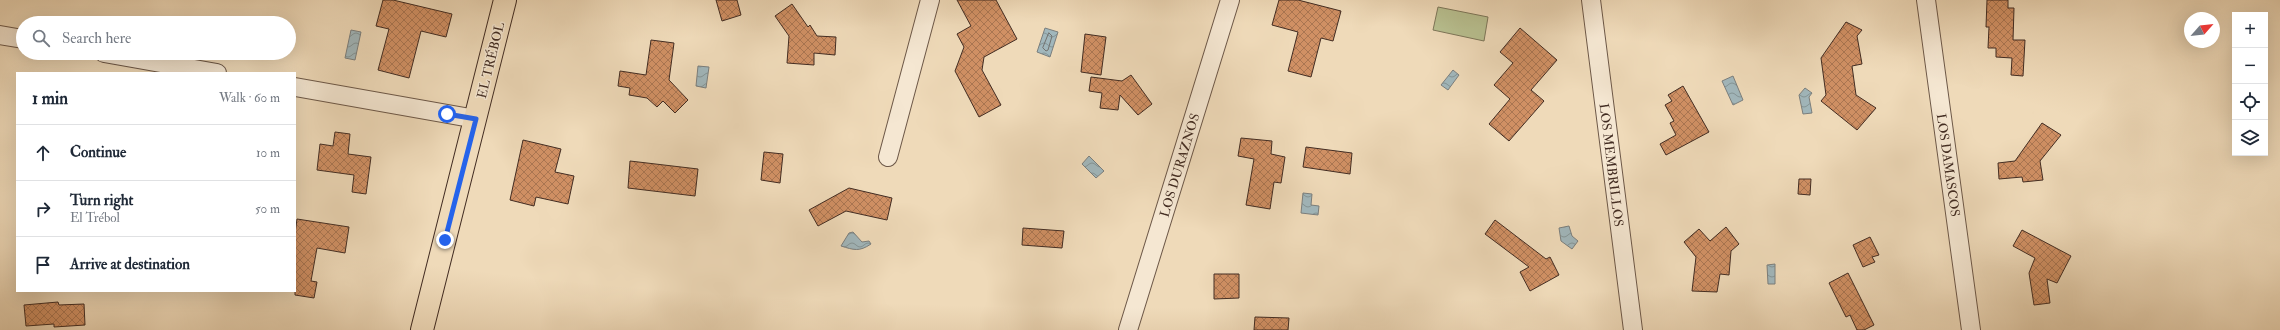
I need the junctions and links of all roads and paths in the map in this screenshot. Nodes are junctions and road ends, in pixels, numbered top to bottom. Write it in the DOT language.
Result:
graph roads {
  1 [pos="505,0"];
  2 [pos="930,0"];
  3 [pos="1230,0"];
  4 [pos="1591,0"];
  5 [pos="1926,0"];
  6 [pos="0,35"];
  7 [pos="16,38"];
  8 [pos="144,60"];
  9 [pos="211,72"];
  10 [pos="296,87"];
  11 [pos="476,119"];
  12 [pos="888,157"];
  13 [pos="422,330"];
  14 [pos="1128,330"];
  15 [pos="1633,330"];
  16 [pos="1971,330"];
  1 -- 11 [label="main road, EL TRÉBOL"];
  2 -- 12 [label="street"];
  3 -- 14 [label="street, LOS DURAZNOS"];
  4 -- 15 [label="street, LOS MEMBRILLOS"];
  5 -- 16 [label="street, LOS DAMASCOS"];
  6 -- 7 [label="street"];
  8 -- 9 [label="street"];
  10 -- 11 [label="street"];
  11 -- 13 [label="main road, EL TRÉBOL"];
}
